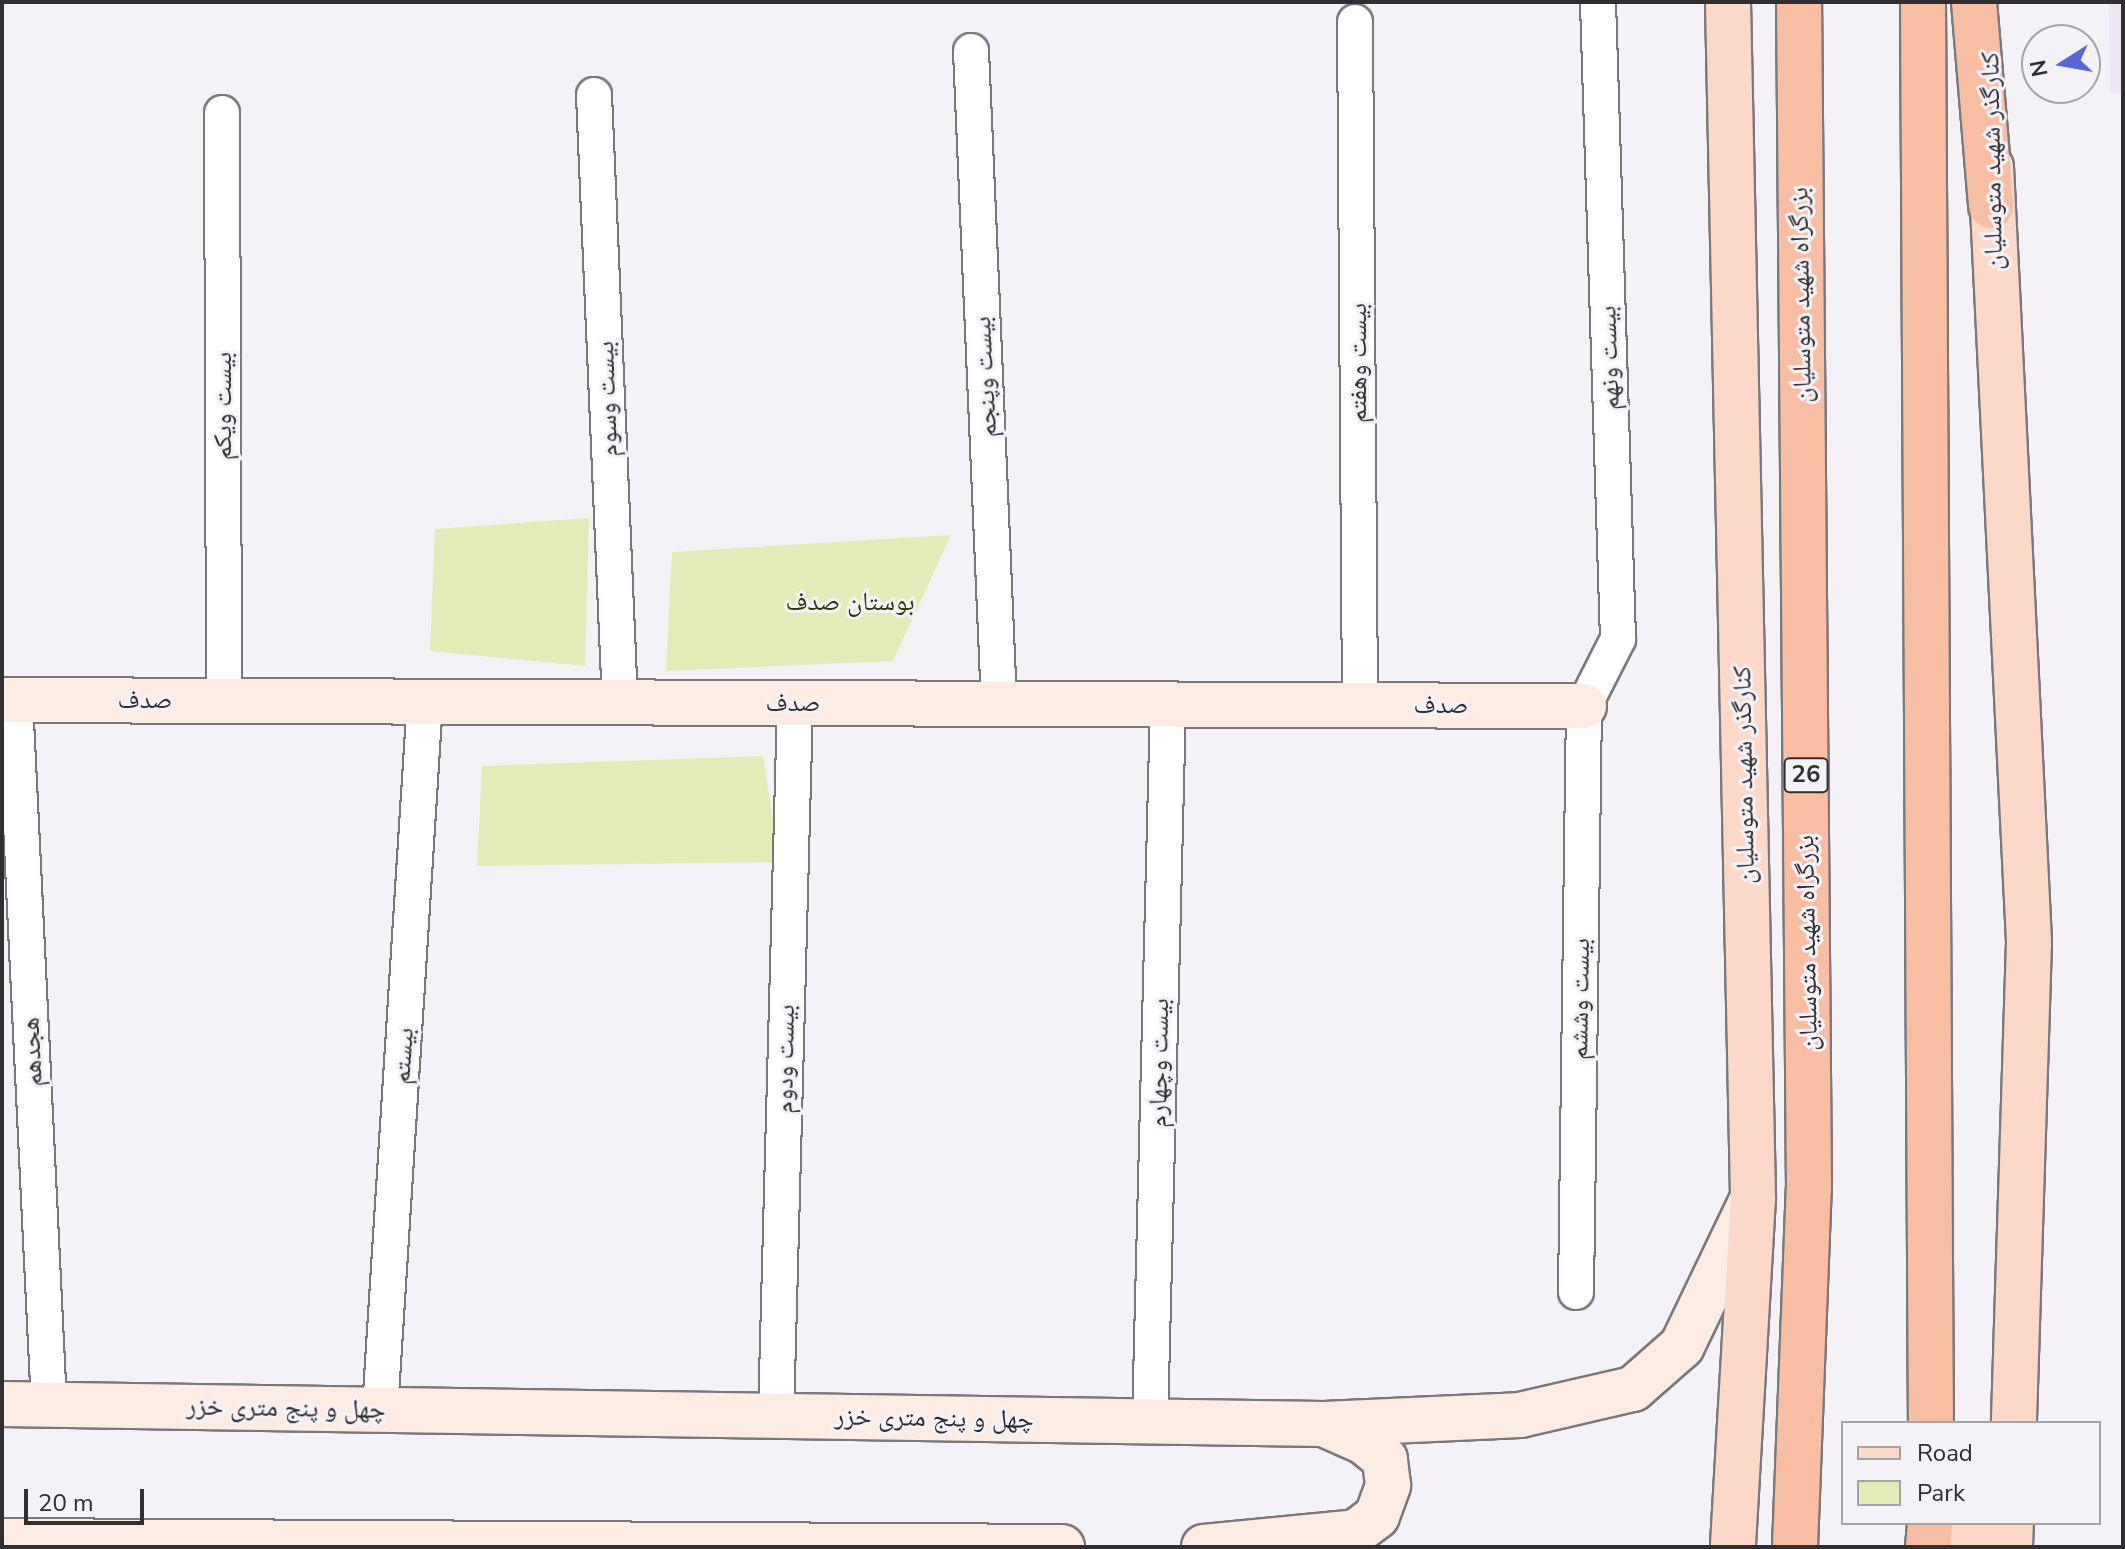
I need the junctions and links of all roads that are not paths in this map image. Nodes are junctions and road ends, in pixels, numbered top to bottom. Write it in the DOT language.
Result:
graph roads {
  1 [pos="1598,2"];
  2 [pos="1799,2"];
  3 [pos="1923,2"];
  4 [pos="1974,2"];
  5 [pos="1989,2"];
  6 [pos="1721,12"];
  7 [pos="1355,22"];
  8 [pos="971,51"];
  9 [pos="594,95"];
  10 [pos="222,113"];
  11 [pos="1991,206"];
  12 [pos="9,700"];
  13 [pos="224,700"];
  14 [pos="425,701"];
  15 [pos="620,702"];
  16 [pos="795,703"];
  17 [pos="999,703"];
  18 [pos="1168,704"];
  19 [pos="1360,705"];
  20 [pos="1584,706"];
  21 [pos="2029,942"];
  22 [pos="1753,1198"];
  23 [pos="1576,1292"];
  24 [pos="2,1404"];
  25 [pos="49,1405"];
  26 [pos="380,1410"];
  27 [pos="776,1416"];
  28 [pos="1150,1421"];
  29 [pos="1931,1421"];
  30 [pos="1983,1421"];
  31 [pos="2014,1421"];
  32 [pos="1324,1424"];
  33 [pos="1930,1525"];
  34 [pos="1974,1525"];
  35 [pos="2011,1525"];
  36 [pos="2,1541"];
  37 [pos="203,1544"];
  38 [pos="581,1546"];
  39 [pos="945,1547"];
  40 [pos="1062,1547"];
  41 [pos="1204,1547"];
  42 [pos="1733,1547"];
  43 [pos="1795,1547"];
  44 [pos="1928,1547"];
  45 [pos="1971,1547"];
  46 [pos="2010,1547"];
  1 -- 20 [label="street, بیست ونهم"];
  2 -- 43 [label="highway, بزرگراه شهید متوسلیان / 26"];
  3 -- 29 [label="highway"];
  4 -- 11 [label="highway"];
  5 -- 11 [label="main road, کنارگذر شهید متوسلیان"];
  6 -- 22 [label="main road, کنارگذر شهید متوسلیان"];
  7 -- 19 [label="street, بیست وهفتم"];
  8 -- 17 [label="street, بیست وپنجم"];
  9 -- 15 [label="street, بیست وسوم"];
  10 -- 13 [label="street, بیست ویکم"];
  11 -- 21 [label="main road, کنارگذر شهید متوسلیان"];
  12 -- 13 [label="main road, صدف"];
  12 -- 25 [label="street, هجدهم"];
  13 -- 14 [label="main road, صدف"];
  14 -- 15 [label="main road, صدف"];
  14 -- 26 [label="street, بیستم"];
  15 -- 16 [label="main road, صدف"];
  16 -- 17 [label="main road, صدف"];
  16 -- 27 [label="street, بیست ودوم"];
  17 -- 18 [label="main road, صدف"];
  18 -- 19 [label="main road, صدف"];
  18 -- 28 [label="street, بیست وچهارم"];
  19 -- 20 [label="main road, صدف"];
  20 -- 23 [label="street, بیست وششم"];
  21 -- 30 [label="main road"];
  21 -- 31 [label="main road, کنارگذر شهید متوسلیان"];
  22 -- 32 [label="main road, چهل و پنج متری خزر"];
  22 -- 42 [label="main road, کنارگذر شهید متوسلیان"];
  24 -- 25 [label="main road, چهل و پنج متری خزر"];
  25 -- 26 [label="main road, چهل و پنج متری خزر"];
  26 -- 27 [label="main road, چهل و پنج متری خزر"];
  27 -- 28 [label="main road, چهل و پنج متری خزر"];
  28 -- 32 [label="main road, چهل و پنج متری خزر"];
  32 -- 41 [label="main road"];
  33 -- 44 [label="highway"];
  34 -- 45 [label="main road"];
  35 -- 46 [label="main road"];
  36 -- 37 [label="main road"];
  37 -- 38 [label="main road"];
  38 -- 39 [label="main road"];
  39 -- 40 [label="main road"];
}
